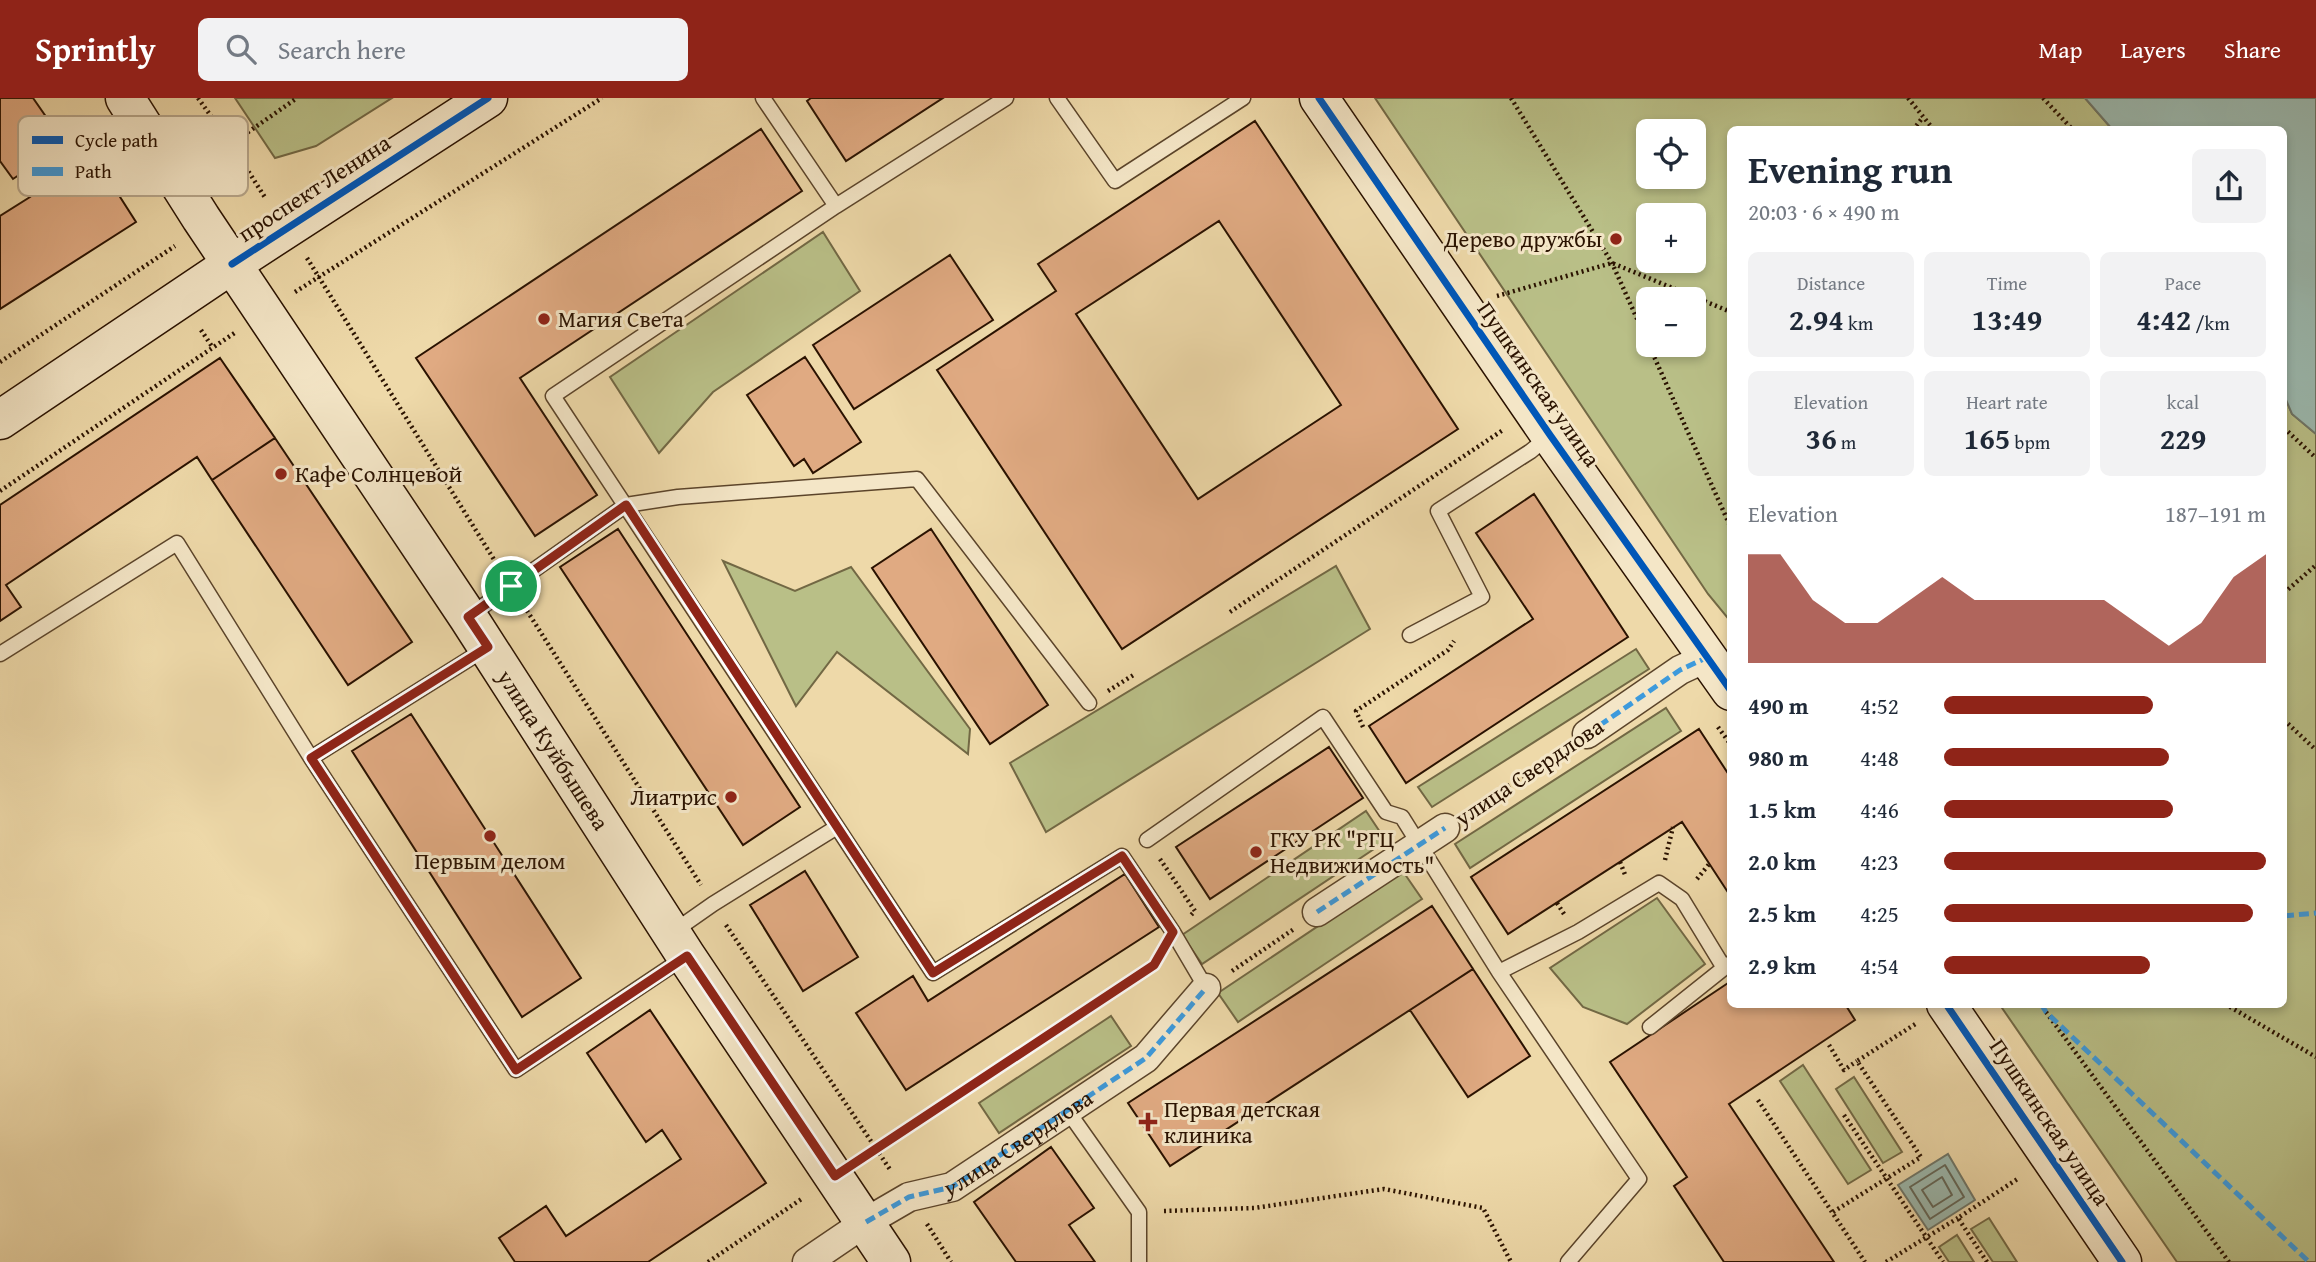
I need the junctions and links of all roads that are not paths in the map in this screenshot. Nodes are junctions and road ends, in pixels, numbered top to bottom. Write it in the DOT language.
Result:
graph roads {
  1 [pos="125,98"];
  2 [pos="488,98"];
  3 [pos="763,98"];
  4 [pos="1006,98"];
  5 [pos="1057,98"];
  6 [pos="1243,98"];
  7 [pos="1319,98"];
  8 [pos="137,116"];
  9 [pos="188,196"];
  10 [pos="836,206"];
  11 [pos="232,264"];
  12 [pos="0,421"];
  13 [pos="1550,435"];
  14 [pos="626,505"];
  15 [pos="478,632"];
  16 [pos="1410,635"];
  17 [pos="0,654"];
  18 [pos="1707,657"];
  19 [pos="1727,685"];
  20 [pos="1089,703"];
  21 [pos="1587,734"];
  22 [pos="311,758"];
  23 [pos="837,827"];
  24 [pos="1445,828"];
  25 [pos="1147,840"];
  26 [pos="1418,844"];
  27 [pos="1317,912"];
  28 [pos="679,944"];
  29 [pos="1727,965"];
  30 [pos="1499,972"];
  31 [pos="1206,988"];
  32 [pos="1948,1008"];
  33 [pos="1650,1027"];
  34 [pos="1067,1110"];
  35 [pos="866,1222"];
  36 [pos="807,1262"];
  37 [pos="891,1262"];
  38 [pos="1139,1262"];
  39 [pos="1568,1262"];
  40 [pos="2122,1262"];
  1 -- 8 [label="main road, улица Куйбышева"];
  2 -- 11 [label="main road, проспект Ленина"];
  3 -- 10 [label="lane"];
  4 -- 10 [label="lane"];
  5 -- 6 [label="lane"];
  7 -- 13 [label="main road, Пушкинская улица"];
  9 -- 11 [label="main road, улица Куйбышева"];
  10 -- 14 [label="lane"];
  11 -- 12 [label="main road, проспект Ленина"];
  11 -- 15 [label="main road, улица Куйбышева"];
  13 -- 16 [label="lane"];
  13 -- 18 [label="main road, Пушкинская улица"];
  14 -- 15 [label="lane"];
  14 -- 20 [label="lane"];
  14 -- 23 [label="lane"];
  15 -- 22 [label="lane"];
  15 -- 28 [label="main road, улица Куйбышева"];
  17 -- 22 [label="lane"];
  18 -- 19 [label="main road, Пушкинская улица"];
  18 -- 21 [label="street, улица Свердлова"];
  22 -- 28 [label="lane"];
  23 -- 28 [label="lane"];
  23 -- 31 [label="lane"];
  24 -- 26 [label="street, улица Свердлова"];
  25 -- 26 [label="lane"];
  26 -- 27 [label="street, улица Свердлова"];
  26 -- 30 [label="lane"];
  28 -- 35 [label="main road, улица Куйбышева"];
  29 -- 30 [label="lane"];
  29 -- 33 [label="lane"];
  30 -- 39 [label="lane"];
  31 -- 34 [label="street, улица Свердлова"];
  32 -- 40 [label="main road, Пушкинская улица"];
  34 -- 35 [label="street, улица Свердлова"];
  34 -- 38 [label="lane"];
  35 -- 36 [label="street, улица Свердлова"];
  35 -- 37 [label="main road, улица Куйбышева"];
}
